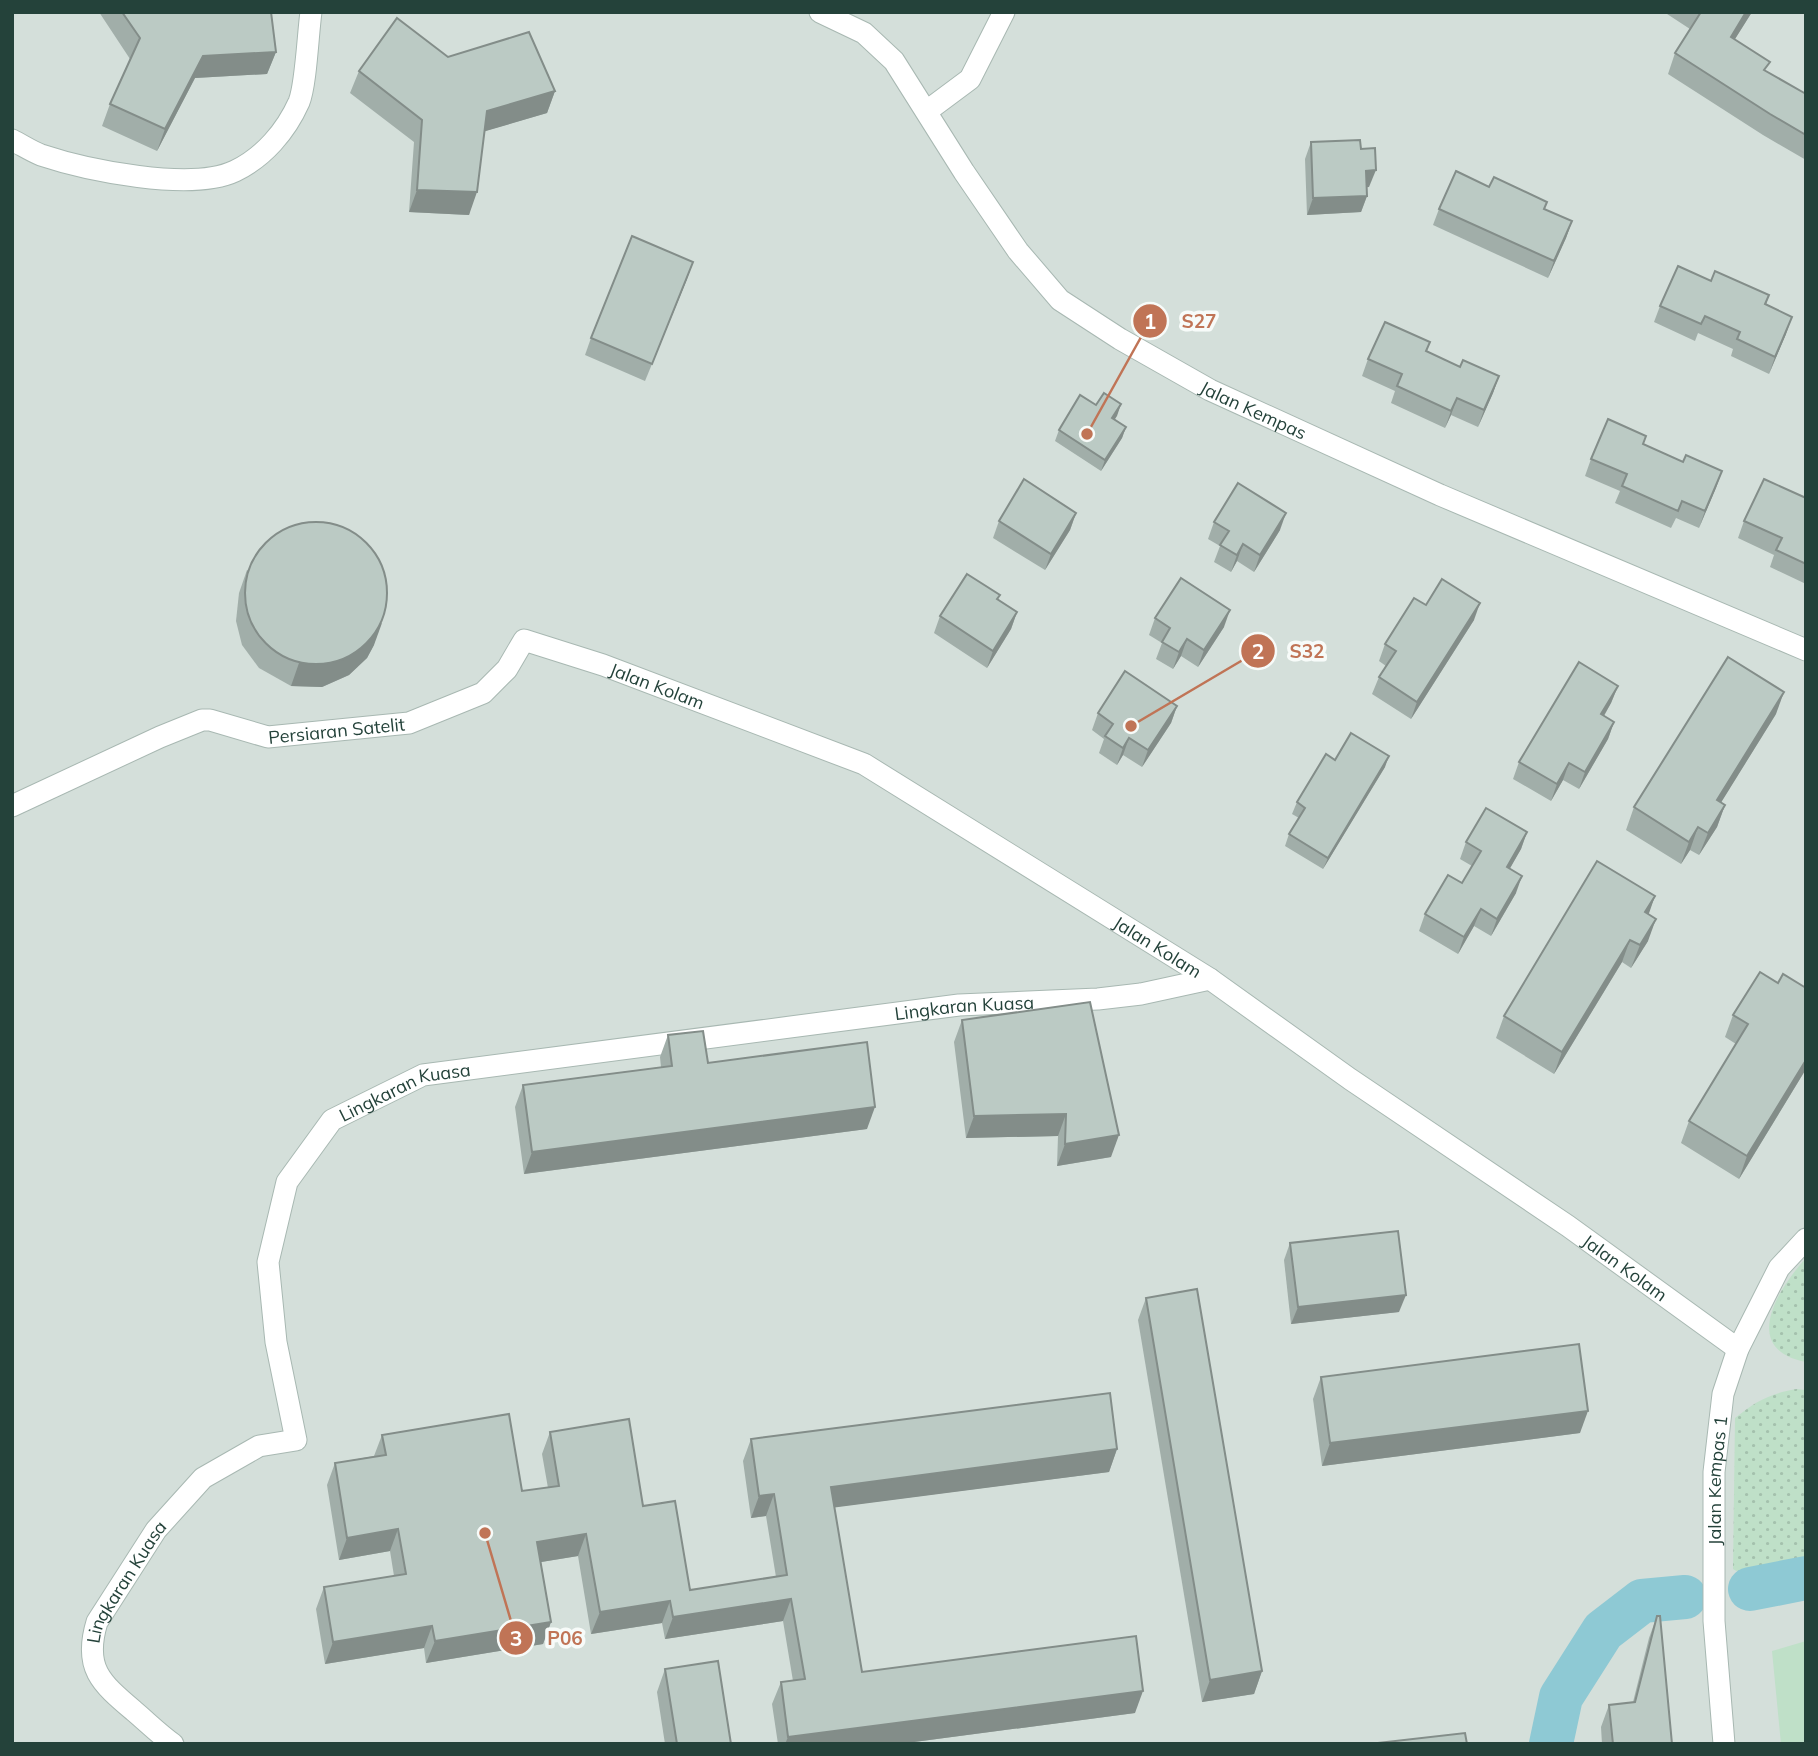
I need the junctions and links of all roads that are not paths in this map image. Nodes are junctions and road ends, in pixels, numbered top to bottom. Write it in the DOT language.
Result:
graph roads {
  1 [pos="310,12"];
  2 [pos="820,12"];
  3 [pos="1004,12"];
  4 [pos="927,111"];
  5 [pos="12,141"];
  6 [pos="524,640"];
  7 [pos="1806,650"];
  8 [pos="12,806"];
  9 [pos="1210,979"];
  10 [pos="1806,1239"];
  11 [pos="1738,1349"];
  12 [pos="173,1744"];
  13 [pos="1724,1744"];
  1 -- 5 [label="street"];
  2 -- 4 [label="street, Jalan Kempas"];
  3 -- 4 [label="street"];
  4 -- 7 [label="street, Jalan Kempas"];
  6 -- 8 [label="street, Persiaran Satelit"];
  6 -- 9 [label="street, Jalan Kolam"];
  9 -- 11 [label="street, Jalan Kolam"];
  9 -- 12 [label="street, Lingkaran Kuasa"];
  10 -- 11 [label="street, Jalan Kempas 1"];
  11 -- 13 [label="street, Jalan Kempas 1"];
}
